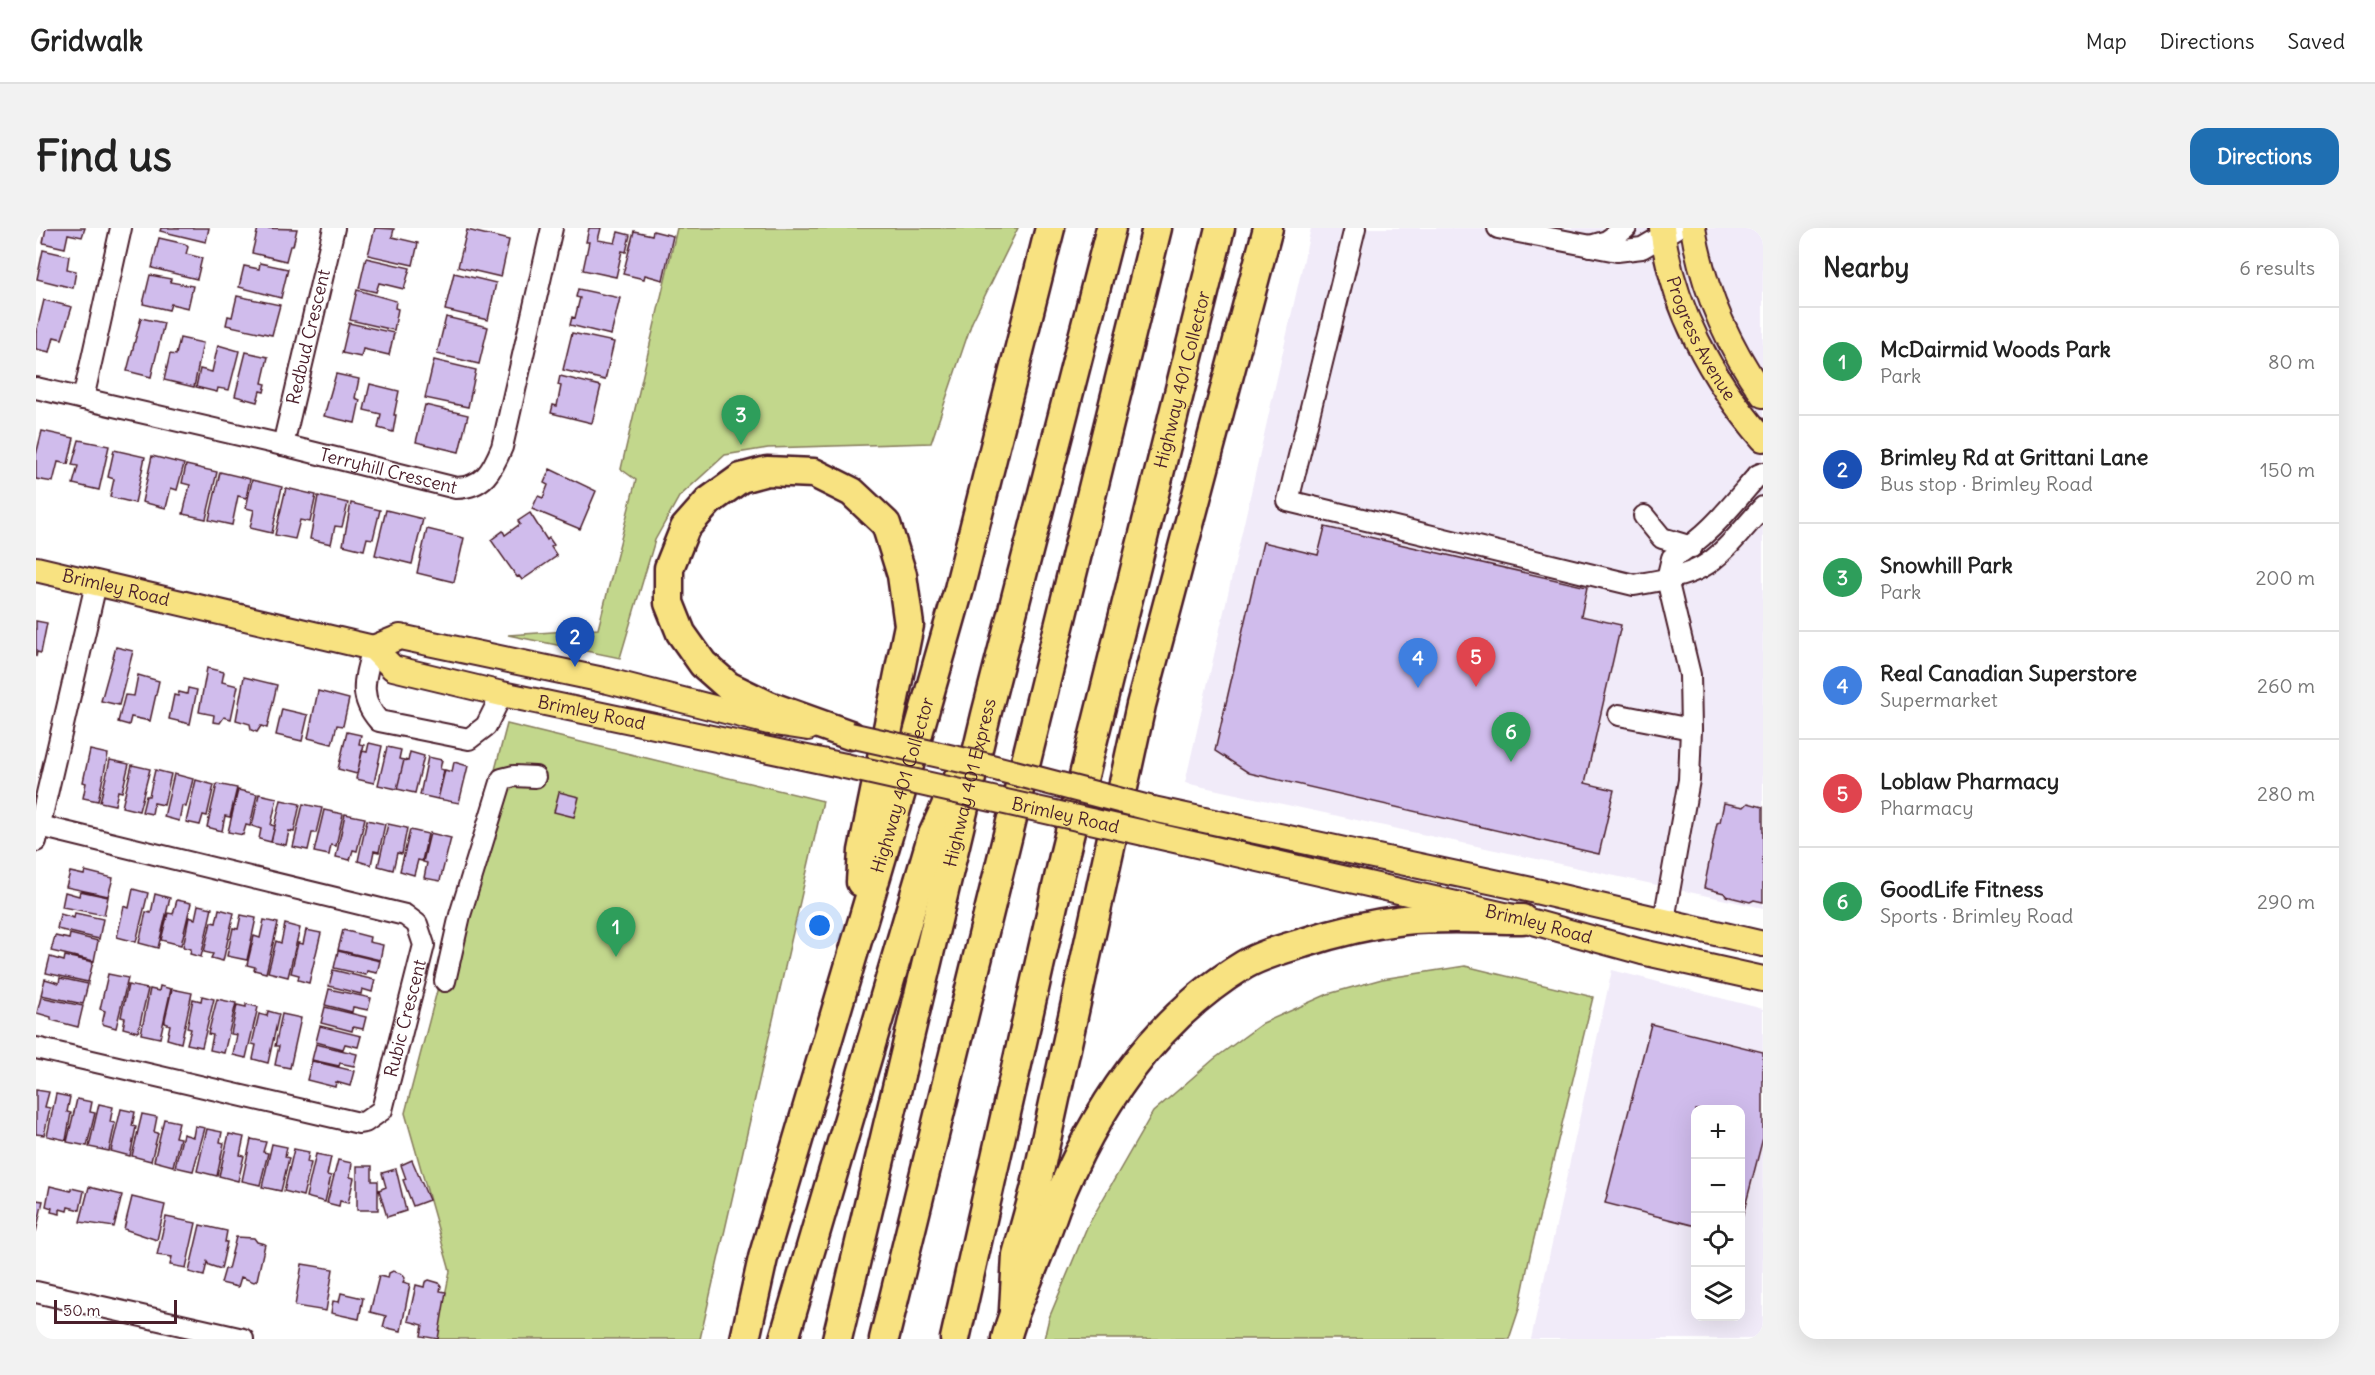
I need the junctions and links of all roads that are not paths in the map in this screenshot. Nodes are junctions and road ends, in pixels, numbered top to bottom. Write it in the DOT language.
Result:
graph roads {
  1 [pos="121,228"];
  2 [pos="334,228"];
  3 [pos="552,228"];
  4 [pos="1050,228"];
  5 [pos="1111,228"];
  6 [pos="1157,228"];
  7 [pos="1220,228"];
  8 [pos="1268,228"];
  9 [pos="1355,228"];
  10 [pos="1498,228"];
  11 [pos="1626,228"];
  12 [pos="1693,228"];
  13 [pos="1667,231"];
  14 [pos="1590,246"];
  15 [pos="36,388"];
  16 [pos="1763,395"];
  17 [pos="83,399"];
  18 [pos="1763,439"];
  19 [pos="283,445"];
  20 [pos="1763,473"];
  21 [pos="1763,507"];
  22 [pos="1644,516"];
  23 [pos="1692,547"];
  24 [pos="36,569"];
  25 [pos="1667,579"];
  26 [pos="96,584"];
  27 [pos="373,648"];
  28 [pos="501,694"];
  29 [pos="986,715"];
  30 [pos="1619,715"];
  31 [pos="1691,729"];
  32 [pos="850,735"];
  33 [pos="535,777"];
  34 [pos="38,833"];
  35 [pos="1522,919"];
  36 [pos="1664,920"];
  37 [pos="858,935"];
  38 [pos="1763,944"];
  39 [pos="1763,979"];
  40 [pos="445,981"];
  41 [pos="36,1048"];
  42 [pos="36,1292"];
  43 [pos="1014,1310"];
  44 [pos="243,1339"];
  45 [pos="745,1339"];
  46 [pos="784,1339"];
  47 [pos="837,1339"];
  48 [pos="884,1339"];
  49 [pos="955,1339"];
  50 [pos="1006,1339"];
  1 -- 17 [label="street"];
  2 -- 19 [label="street, Redbud Crescent"];
  3 -- 19 [label="street, Terryhill Crescent"];
  4 -- 37 [label="highway, Highway 401 Collector"];
  5 -- 29 [label="highway, Highway 401 Express"];
  6 -- 48 [label="highway"];
  7 -- 49 [label="highway, Highway 401 Collector"];
  8 -- 43 [label="highway"];
  9 -- 25 [label="street"];
  10 -- 14 [label="street"];
  11 -- 14 [label="street"];
  12 -- 16 [label="main road, Progress Avenue"];
  13 -- 14 [label="street"];
  13 -- 18 [label="main road, Progress Avenue"];
  15 -- 17 [label="street, Terryhill Crescent"];
  17 -- 19 [label="street, Terryhill Crescent"];
  20 -- 23 [label="street"];
  21 -- 25 [label="street"];
  22 -- 23 [label="street"];
  23 -- 25 [label="street"];
  24 -- 26 [label="main road, Brimley Road"];
  25 -- 31 [label="street"];
  26 -- 27 [label="main road, Brimley Road"];
  26 -- 34 [label="street"];
  27 -- 28 [label="main road, Brimley Road"];
  27 -- 28 [label="street"];
  27 -- 32 [label="main road, Brimley Road"];
  28 -- 35 [label="main road, Brimley Road, bridge"];
  29 -- 46 [label="highway"];
  29 -- 47 [label="highway, Highway 401 Express"];
  30 -- 31 [label="street"];
  31 -- 36 [label="street"];
  32 -- 36 [label="main road, Brimley Road, bridge"];
  32 -- 37 [label="highway"];
  33 -- 40 [label="street"];
  34 -- 41 [label="street, Rubic Crescent"];
  35 -- 39 [label="main road, Brimley Road"];
  35 -- 43 [label="highway"];
  36 -- 38 [label="main road, Brimley Road"];
  37 -- 45 [label="highway, Highway 401 Collector"];
  42 -- 44 [label="street"];
  43 -- 50 [label="highway"];
}
